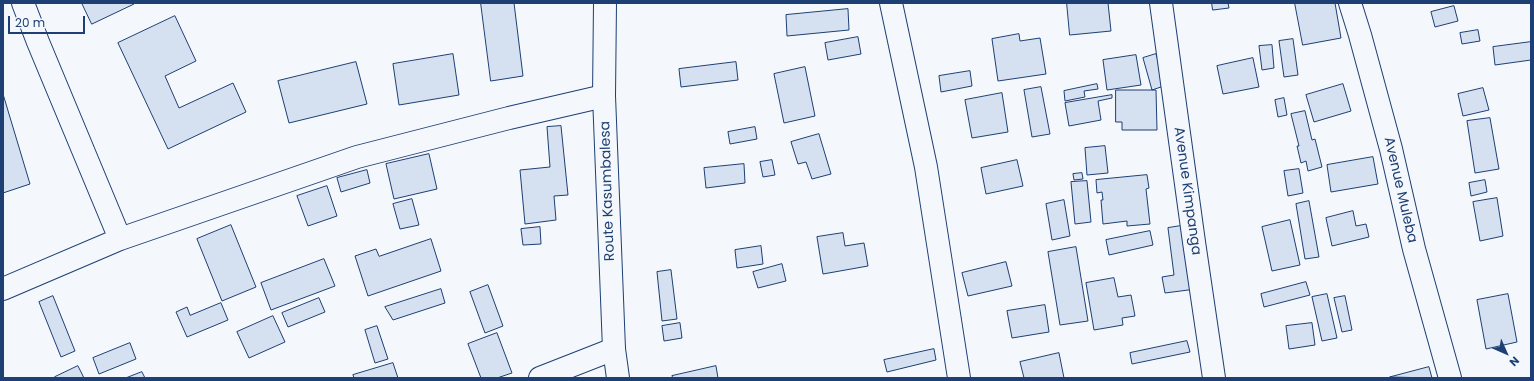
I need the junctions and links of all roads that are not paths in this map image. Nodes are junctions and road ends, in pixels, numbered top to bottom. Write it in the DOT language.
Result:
graph roads {
  1 [pos="23,3"];
  2 [pos="605,3"];
  3 [pos="891,3"];
  4 [pos="1161,3"];
  5 [pos="1350,3"];
  6 [pos="604,96"];
  7 [pos="120,239"];
  8 [pos="3,289"];
  9 [pos="614,349"];
  10 [pos="540,378"];
  11 [pos="618,378"];
  12 [pos="959,378"];
  13 [pos="1214,378"];
  14 [pos="1450,378"];
  1 -- 7 [label="main road"];
  2 -- 6 [label="main road, Route Kasumbalesa"];
  3 -- 12 [label="main road"];
  4 -- 13 [label="main road, Avenue Kimpanga"];
  5 -- 14 [label="main road, Avenue Muleba"];
  6 -- 7 [label="main road"];
  6 -- 9 [label="main road, Route Kasumbalesa"];
  7 -- 8 [label="main road"];
  9 -- 10 [label="main road"];
  9 -- 11 [label="main road, Route Kasumbalesa"];
}
